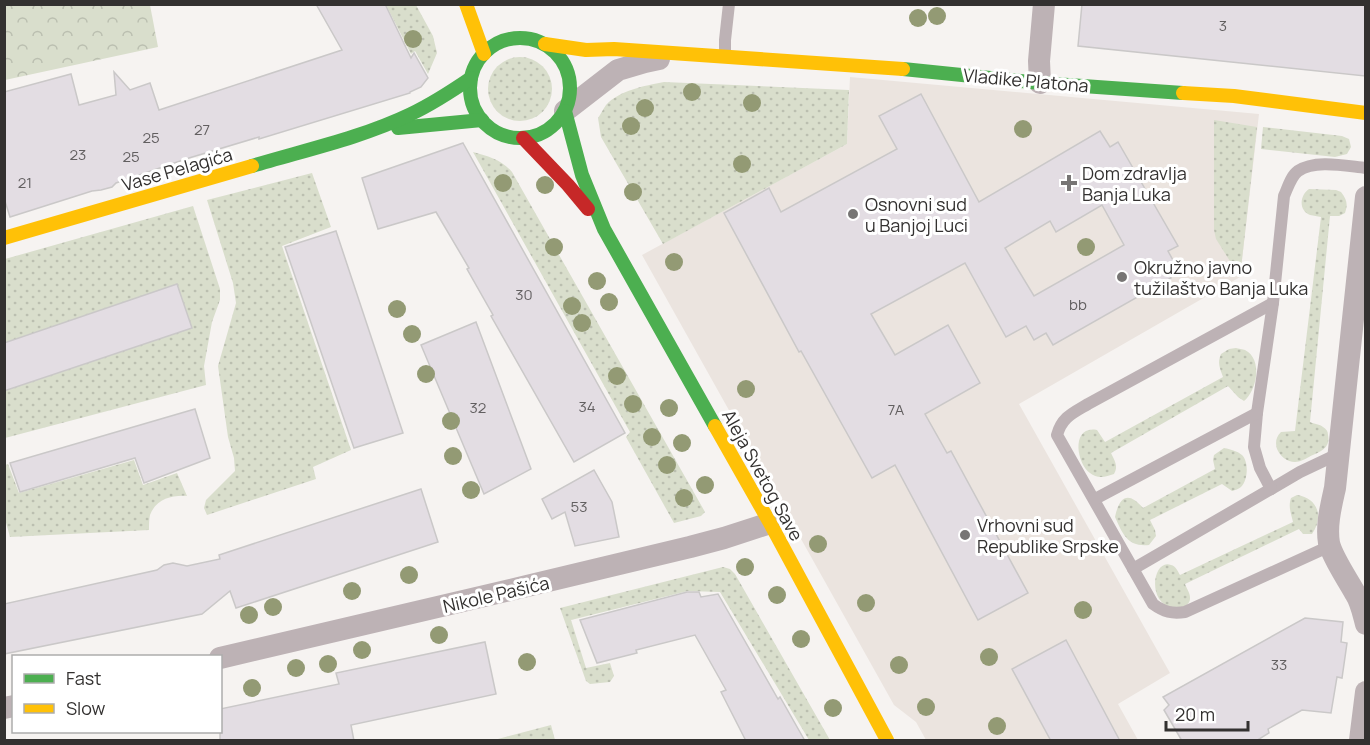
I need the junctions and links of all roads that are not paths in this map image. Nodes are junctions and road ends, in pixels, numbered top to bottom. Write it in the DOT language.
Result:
graph roads {
  1 [pos="466,4"];
  2 [pos="729,4"];
  3 [pos="1044,4"];
  4 [pos="545,44"];
  5 [pos="483,54"];
  6 [pos="686,54"];
  7 [pos="725,56"];
  8 [pos="471,78"];
  9 [pos="1040,82"];
  10 [pos="565,111"];
  11 [pos="1365,113"];
  12 [pos="482,120"];
  13 [pos="360,134"];
  14 [pos="524,138"];
  15 [pos="1365,168"];
  16 [pos="1365,197"];
  17 [pos="604,229"];
  18 [pos="4,238"];
  19 [pos="1273,303"];
  20 [pos="1257,413"];
  21 [pos="1338,454"];
  22 [pos="1271,489"];
  23 [pos="1095,499"];
  24 [pos="770,523"];
  25 [pos="1330,546"];
  26 [pos="1133,569"];
  27 [pos="1365,624"];
  28 [pos="222,658"];
  29 [pos="1365,692"];
  30 [pos="887,741"];
  31 [pos="1360,741"];
  1 -- 5 [label="street"];
  2 -- 7 [label="lane"];
  3 -- 9 [label="street"];
  4 -- 5 [label="street"];
  4 -- 6 [label="street, Vladike Platona"];
  4 -- 10 [label="street"];
  5 -- 8 [label="street"];
  6 -- 7 [label="street, Vladike Platona"];
  6 -- 10 [label="street, Vladike Platona"];
  7 -- 9 [label="street, Vladike Platona"];
  8 -- 12 [label="street"];
  8 -- 13 [label="street, Vase Pelagića"];
  9 -- 11 [label="street, Vladike Platona"];
  10 -- 14 [label="street"];
  10 -- 17 [label="street, Aleja Svetog Save"];
  12 -- 13 [label="street, Vase Pelagića"];
  12 -- 14 [label="street"];
  13 -- 18 [label="street, Vase Pelagića"];
  14 -- 17 [label="street, Aleja Svetog Save"];
  15 -- 19 [label="lane"];
  16 -- 21 [label="street"];
  17 -- 24 [label="street, Aleja Svetog Save"];
  19 -- 20 [label="lane"];
  19 -- 23 [label="lane"];
  20 -- 22 [label="lane"];
  20 -- 23 [label="lane"];
  21 -- 22 [label="lane"];
  21 -- 25 [label="street"];
  22 -- 26 [label="lane"];
  23 -- 26 [label="lane"];
  24 -- 28 [label="street, Nikole Pašića"];
  24 -- 30 [label="street, Aleja Svetog Save"];
  25 -- 26 [label="lane"];
  25 -- 27 [label="street"];
  29 -- 31 [label="street"];
}
